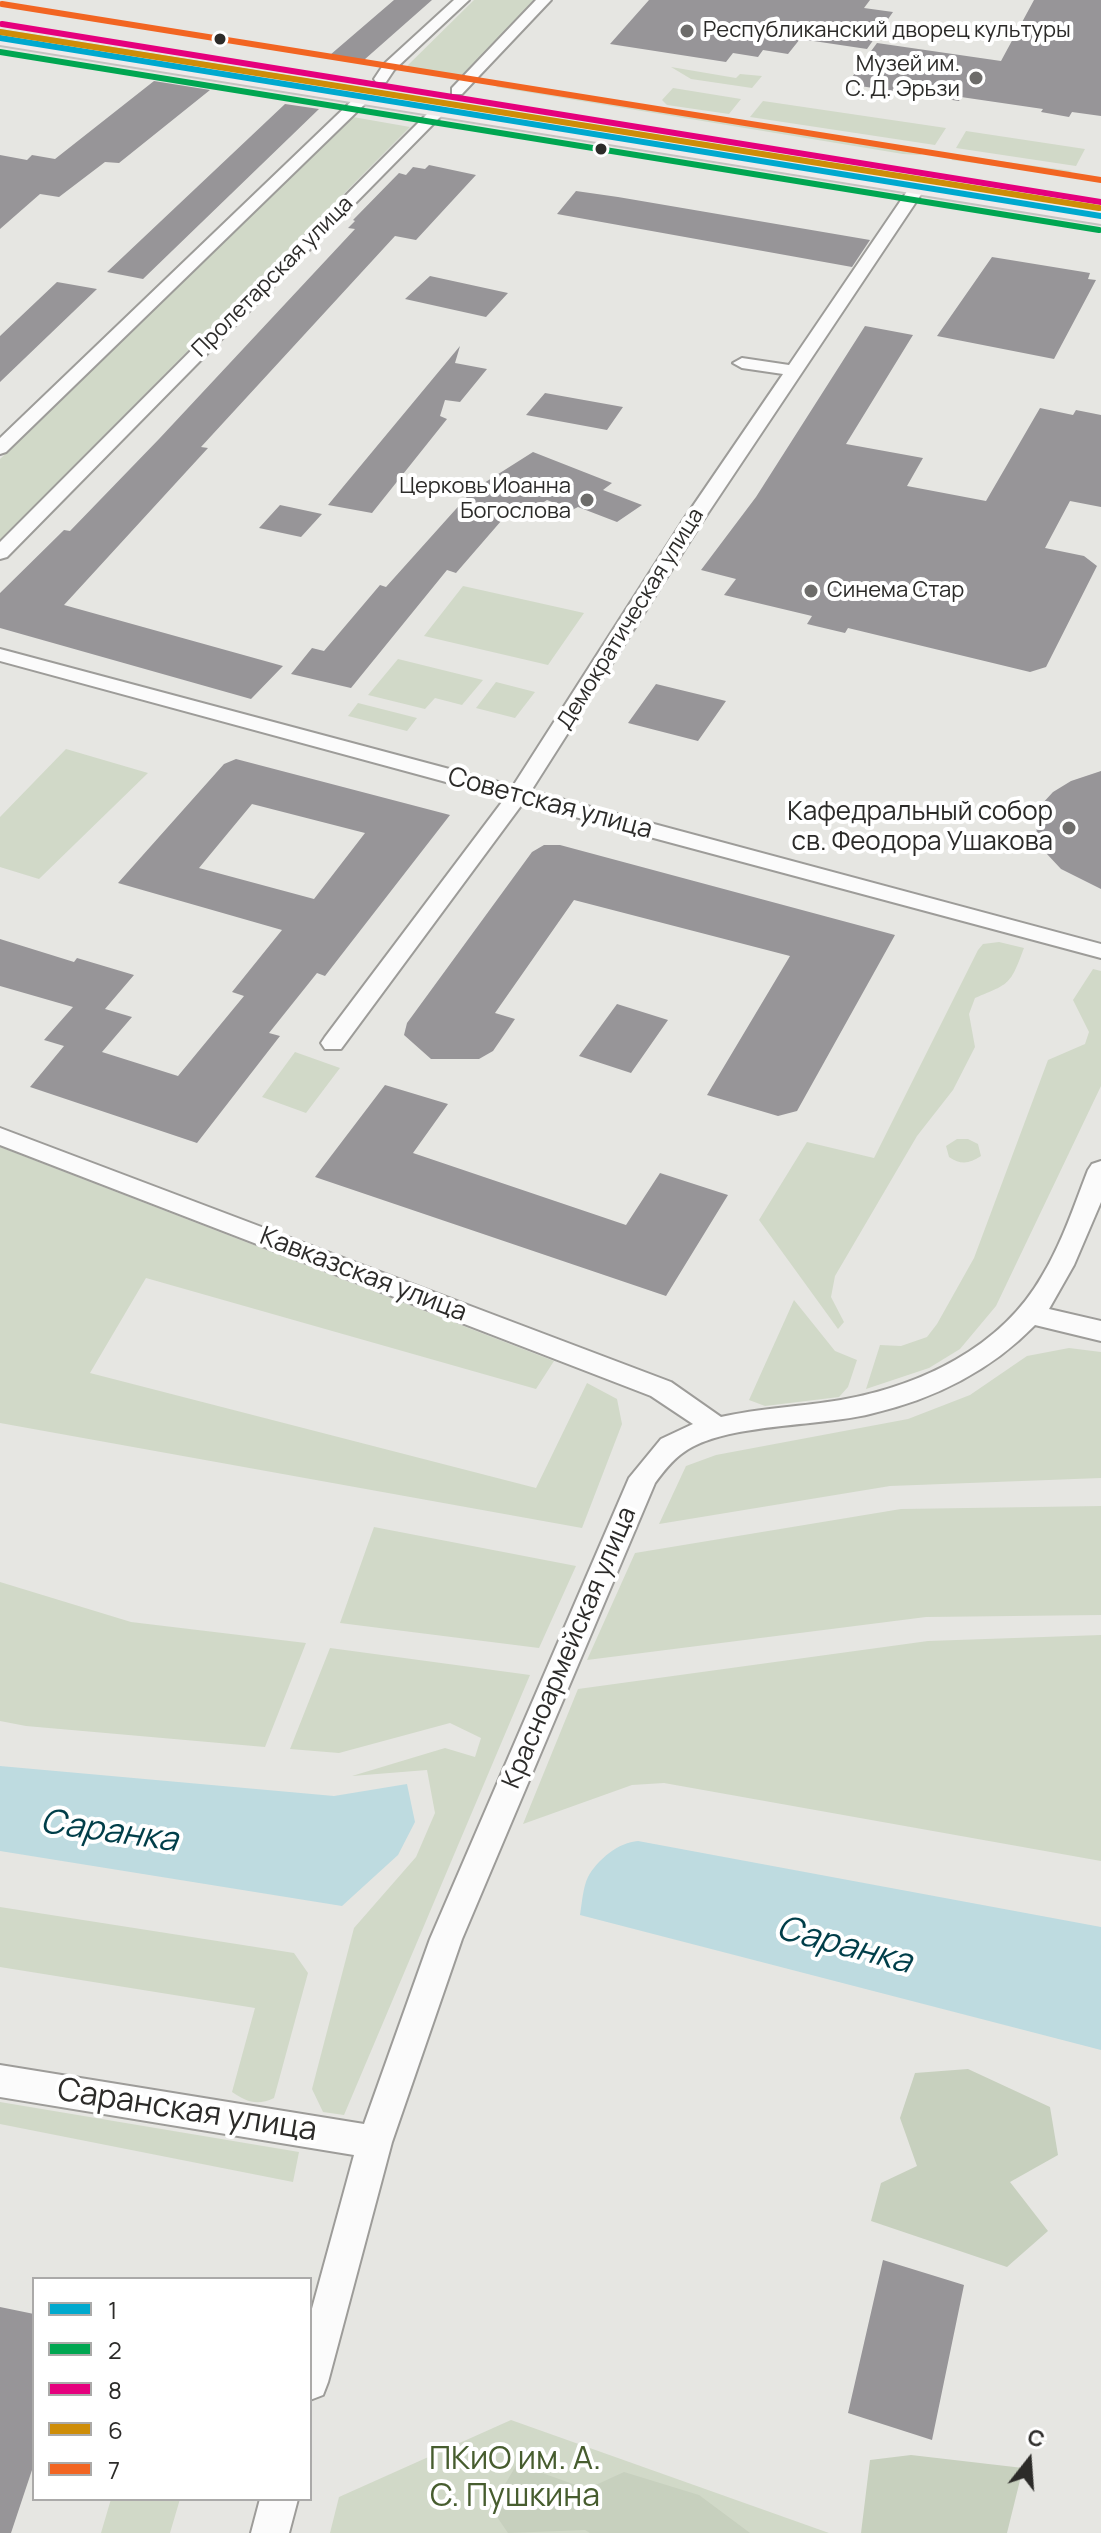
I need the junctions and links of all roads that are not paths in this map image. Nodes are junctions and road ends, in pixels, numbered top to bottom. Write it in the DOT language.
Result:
graph roads {
  1 [pos="462,0"];
  2 [pos="544,0"];
  3 [pos="0,18"];
  4 [pos="0,38"];
  5 [pos="381,79"];
  6 [pos="364,97"];
  7 [pos="449,100"];
  8 [pos="918,187"];
  9 [pos="1101,194"];
  10 [pos="1101,216"];
  11 [pos="742,363"];
  12 [pos="795,371"];
  13 [pos="0,448"];
  14 [pos="0,553"];
  15 [pos="0,655"];
  16 [pos="518,795"];
  17 [pos="1101,951"];
  18 [pos="333,1043"];
  19 [pos="0,1136"];
  20 [pos="1101,1170"];
  21 [pos="1030,1314"];
  22 [pos="1101,1331"];
  23 [pos="717,1429"];
  24 [pos="0,2081"];
  25 [pos="375,2142"];
  26 [pos="312,2375"];
  27 [pos="278,2501"];
  28 [pos="270,2533"];
  1 -- 5 [label="street"];
  2 -- 7 [label="street, Пролетарская улица"];
  3 -- 5 [label="main road"];
  4 -- 6 [label="main road"];
  5 -- 6 [label="main road"];
  5 -- 7 [label="main road"];
  6 -- 7 [label="main road"];
  6 -- 13 [label="street"];
  7 -- 8 [label="main road"];
  7 -- 9 [label="main road"];
  7 -- 14 [label="street, Пролетарская улица"];
  8 -- 10 [label="main road"];
  8 -- 12 [label="street, Демократическая улица"];
  11 -- 12 [label="street"];
  12 -- 16 [label="street, Демократическая улица"];
  15 -- 16 [label="street, Советская улица"];
  16 -- 17 [label="street, Советская улица"];
  16 -- 18 [label="street, Демократическая улица"];
  19 -- 23 [label="street, Кавказская улица"];
  20 -- 21 [label="street, Красноармейская улица"];
  21 -- 22 [label="street"];
  21 -- 23 [label="street, Красноармейская улица"];
  23 -- 25 [label="street, Красноармейская улица"];
  24 -- 25 [label="street, Саранская улица"];
  25 -- 26 [label="street, Красноармейская улица"];
  27 -- 28 [label="street"];
}
